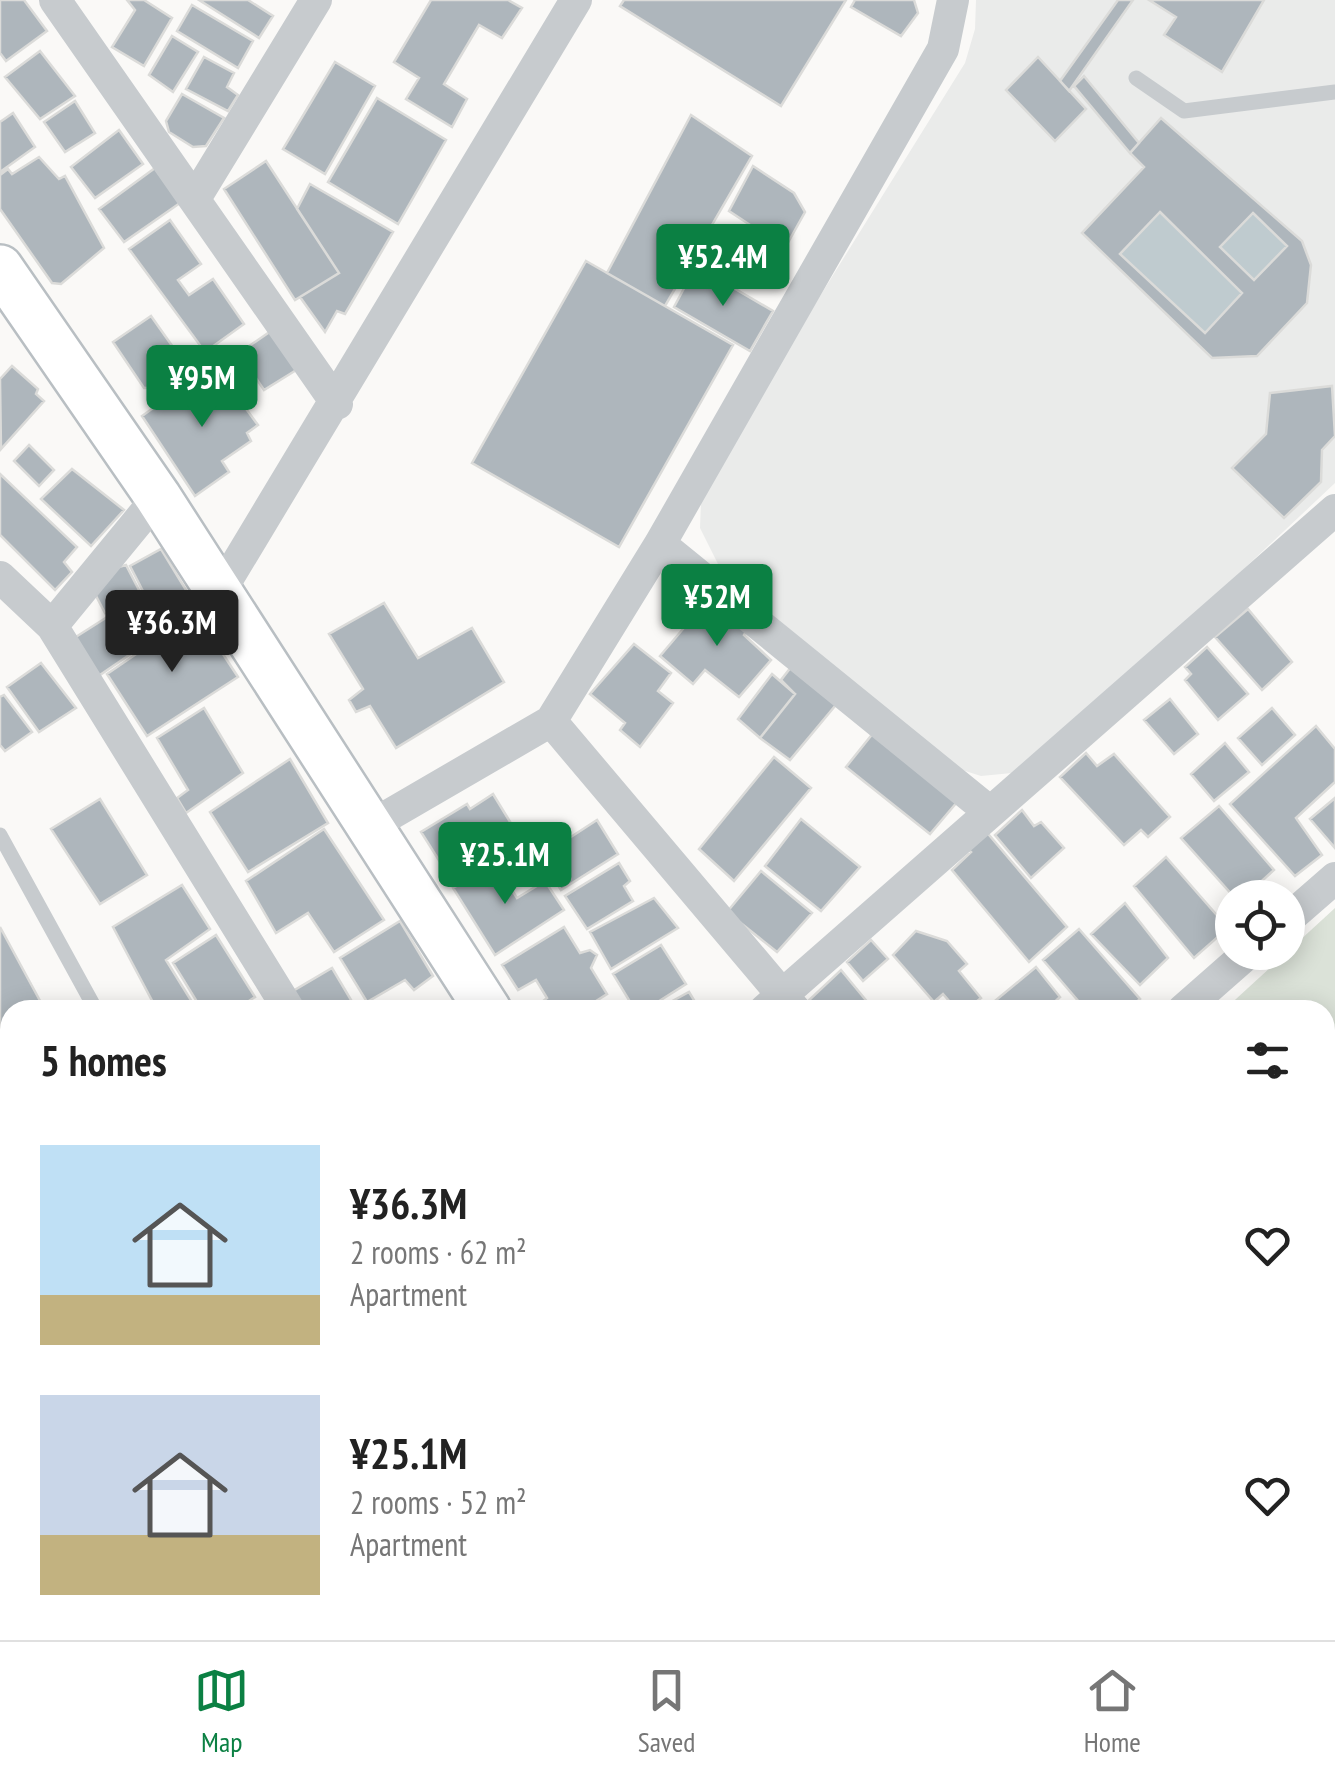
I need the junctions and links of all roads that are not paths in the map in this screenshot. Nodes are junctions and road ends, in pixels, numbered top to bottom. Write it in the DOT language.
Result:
graph roads {
  1 [pos="316,0"];
  2 [pos="576,0"];
  3 [pos="952,0"];
  4 [pos="65,5"];
  5 [pos="1136,78"];
  6 [pos="1335,92"];
  7 [pos="196,197"];
  8 [pos="0,268"];
  9 [pos="337,404"];
  10 [pos="158,498"];
  11 [pos="1335,510"];
  12 [pos="660,544"];
  13 [pos="0,577"];
  14 [pos="219,593"];
  15 [pos="52,626"];
  16 [pos="550,721"];
  17 [pos="990,812"];
  18 [pos="372,824"];
  19 [pos="0,835"];
  20 [pos="1335,878"];
  21 [pos="1305,905"];
  22 [pos="1229,970"];
  23 [pos="91,1000"];
  24 [pos="284,1000"];
  25 [pos="482,1000"];
  26 [pos="777,1000"];
  27 [pos="786,1000"];
  28 [pos="1194,1000"];
  1 -- 7 [label="street"];
  2 -- 9 [label="street"];
  3 -- 12 [label="street"];
  4 -- 7 [label="street"];
  5 -- 6 [label="lane"];
  7 -- 9 [label="street"];
  8 -- 10 [label="street"];
  9 -- 14 [label="street"];
  10 -- 14 [label="street"];
  10 -- 15 [label="street"];
  11 -- 17 [label="street"];
  12 -- 16 [label="street"];
  12 -- 17 [label="street"];
  13 -- 15 [label="street"];
  14 -- 18 [label="street"];
  15 -- 24 [label="street"];
  16 -- 18 [label="street"];
  16 -- 26 [label="street"];
  17 -- 27 [label="street"];
  18 -- 25 [label="street"];
  19 -- 23 [label="lane"];
  20 -- 21 [label="street"];
  22 -- 28 [label="street"];
}
